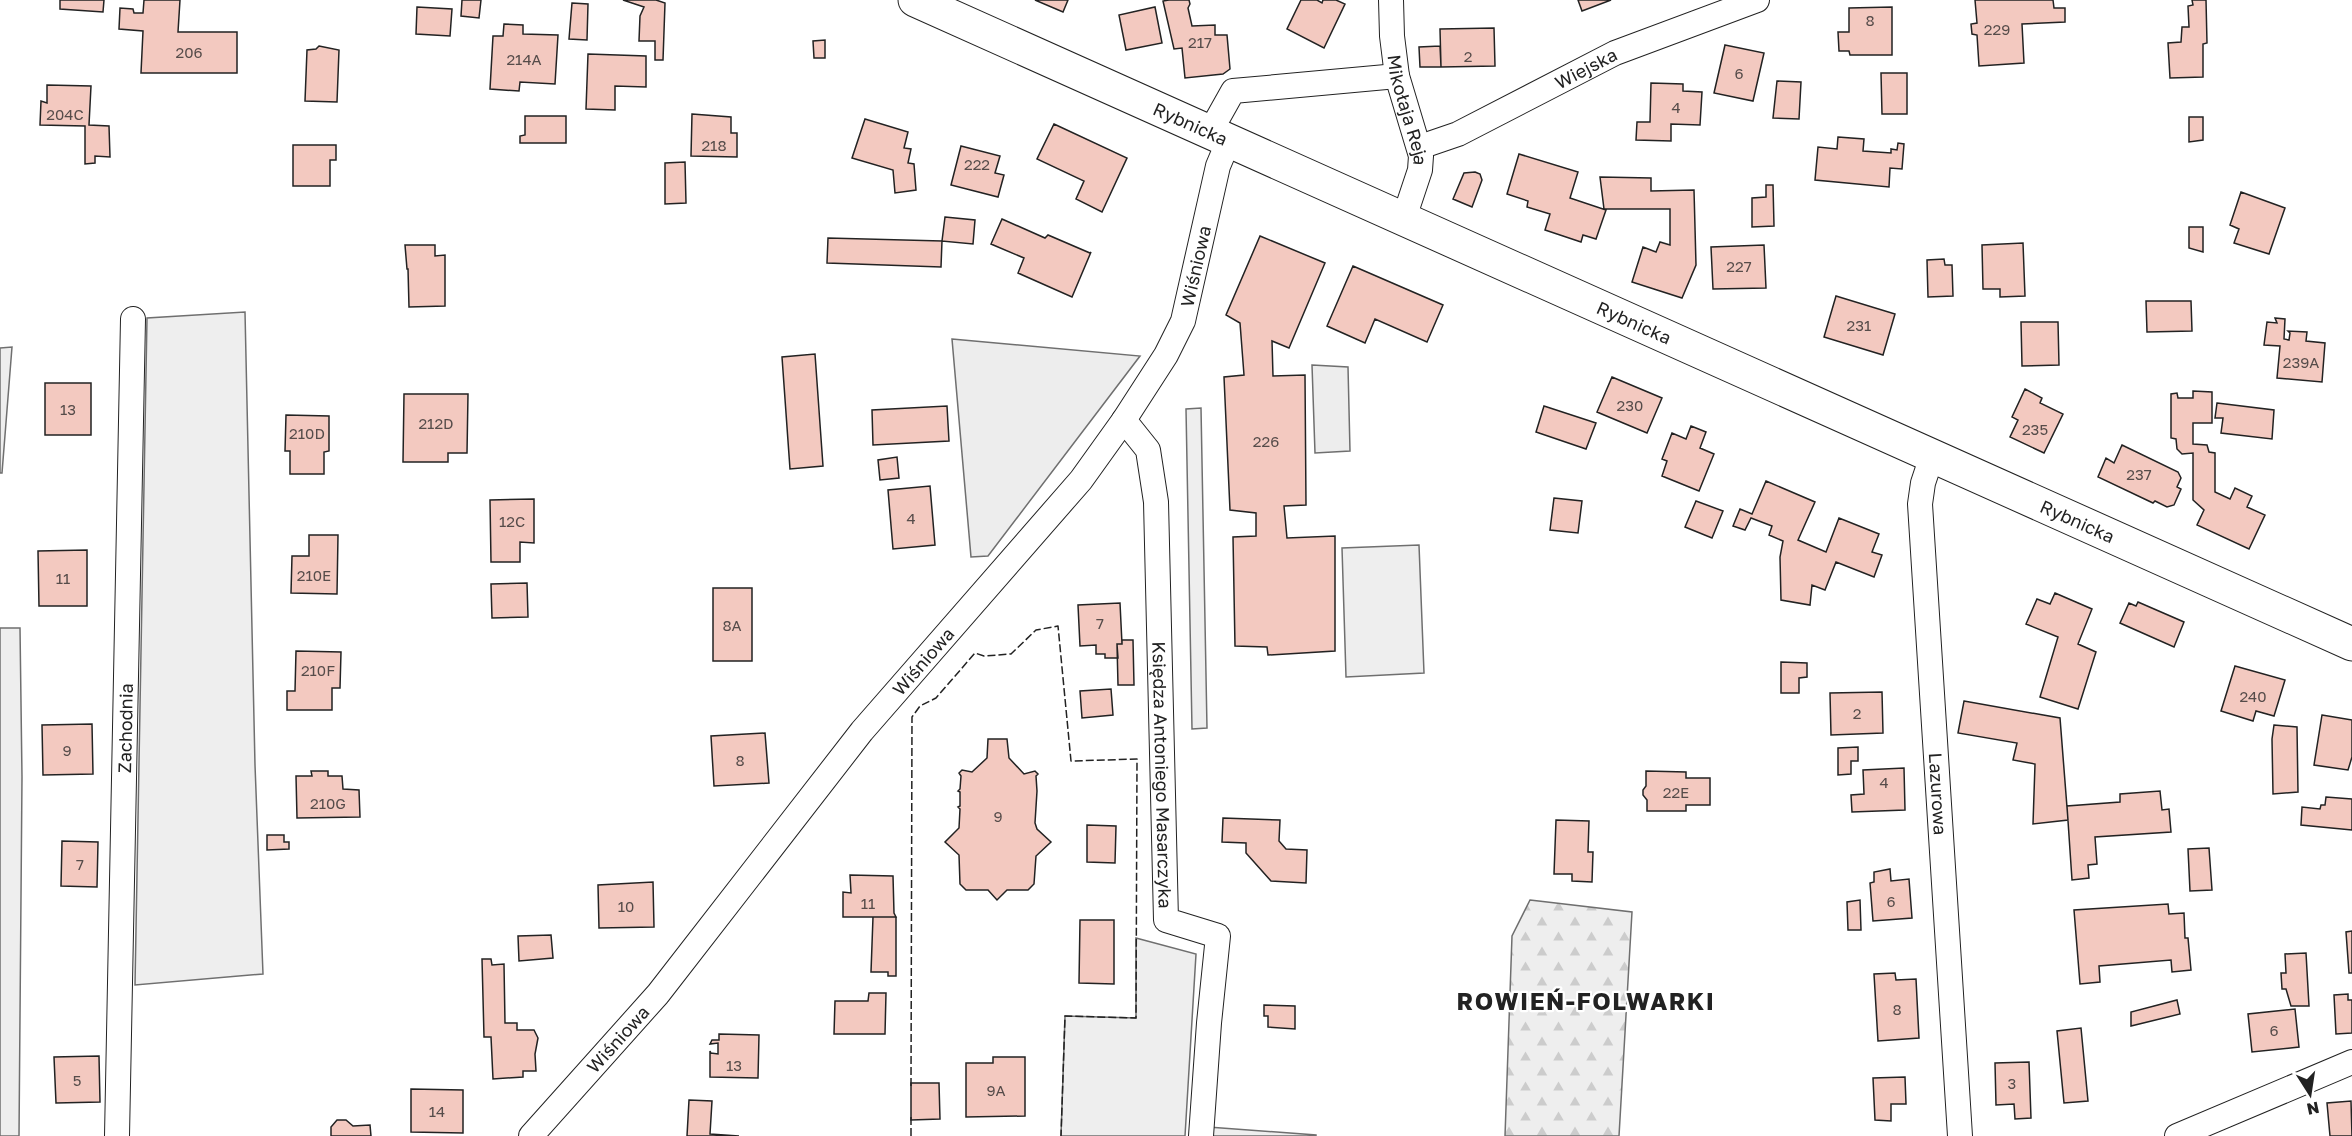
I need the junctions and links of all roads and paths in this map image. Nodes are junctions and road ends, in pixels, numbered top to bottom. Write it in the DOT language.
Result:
graph roads {
  1 [pos="915,0"];
  2 [pos="1391,0"];
  3 [pos="1757,0"];
  4 [pos="1397,75"];
  5 [pos="1219,136"];
  6 [pos="1420,147"];
  7 [pos="1404,219"];
  8 [pos="133,319"];
  9 [pos="1124,420"];
  10 [pos="1932,456"];
  11 [pos="2352,644"];
  12 [pos="2352,1062"];
  13 [pos="117,1136"];
  14 [pos="531,1136"];
  15 [pos="1202,1136"];
  16 [pos="1960,1136"];
  17 [pos="2177,1136"];
  1 -- 5 [label="street, Rybnicka"];
  2 -- 4 [label="street, Mikołaja Reja"];
  3 -- 6 [label="street, Wiejska"];
  4 -- 5 [label="street, Wiśniowa"];
  4 -- 6 [label="street, Mikołaja Reja"];
  5 -- 7 [label="street, Rybnicka"];
  5 -- 9 [label="street, Wiśniowa"];
  6 -- 7 [label="street, Mikołaja Reja"];
  7 -- 10 [label="street, Rybnicka"];
  8 -- 13 [label="street, Zachodnia"];
  9 -- 14 [label="street, Wiśniowa"];
  9 -- 15 [label="street, Księdza Antoniego Masarczyka"];
  10 -- 11 [label="street, Rybnicka"];
  10 -- 16 [label="street, Lazurowa"];
  12 -- 17 [label="street"];
}
